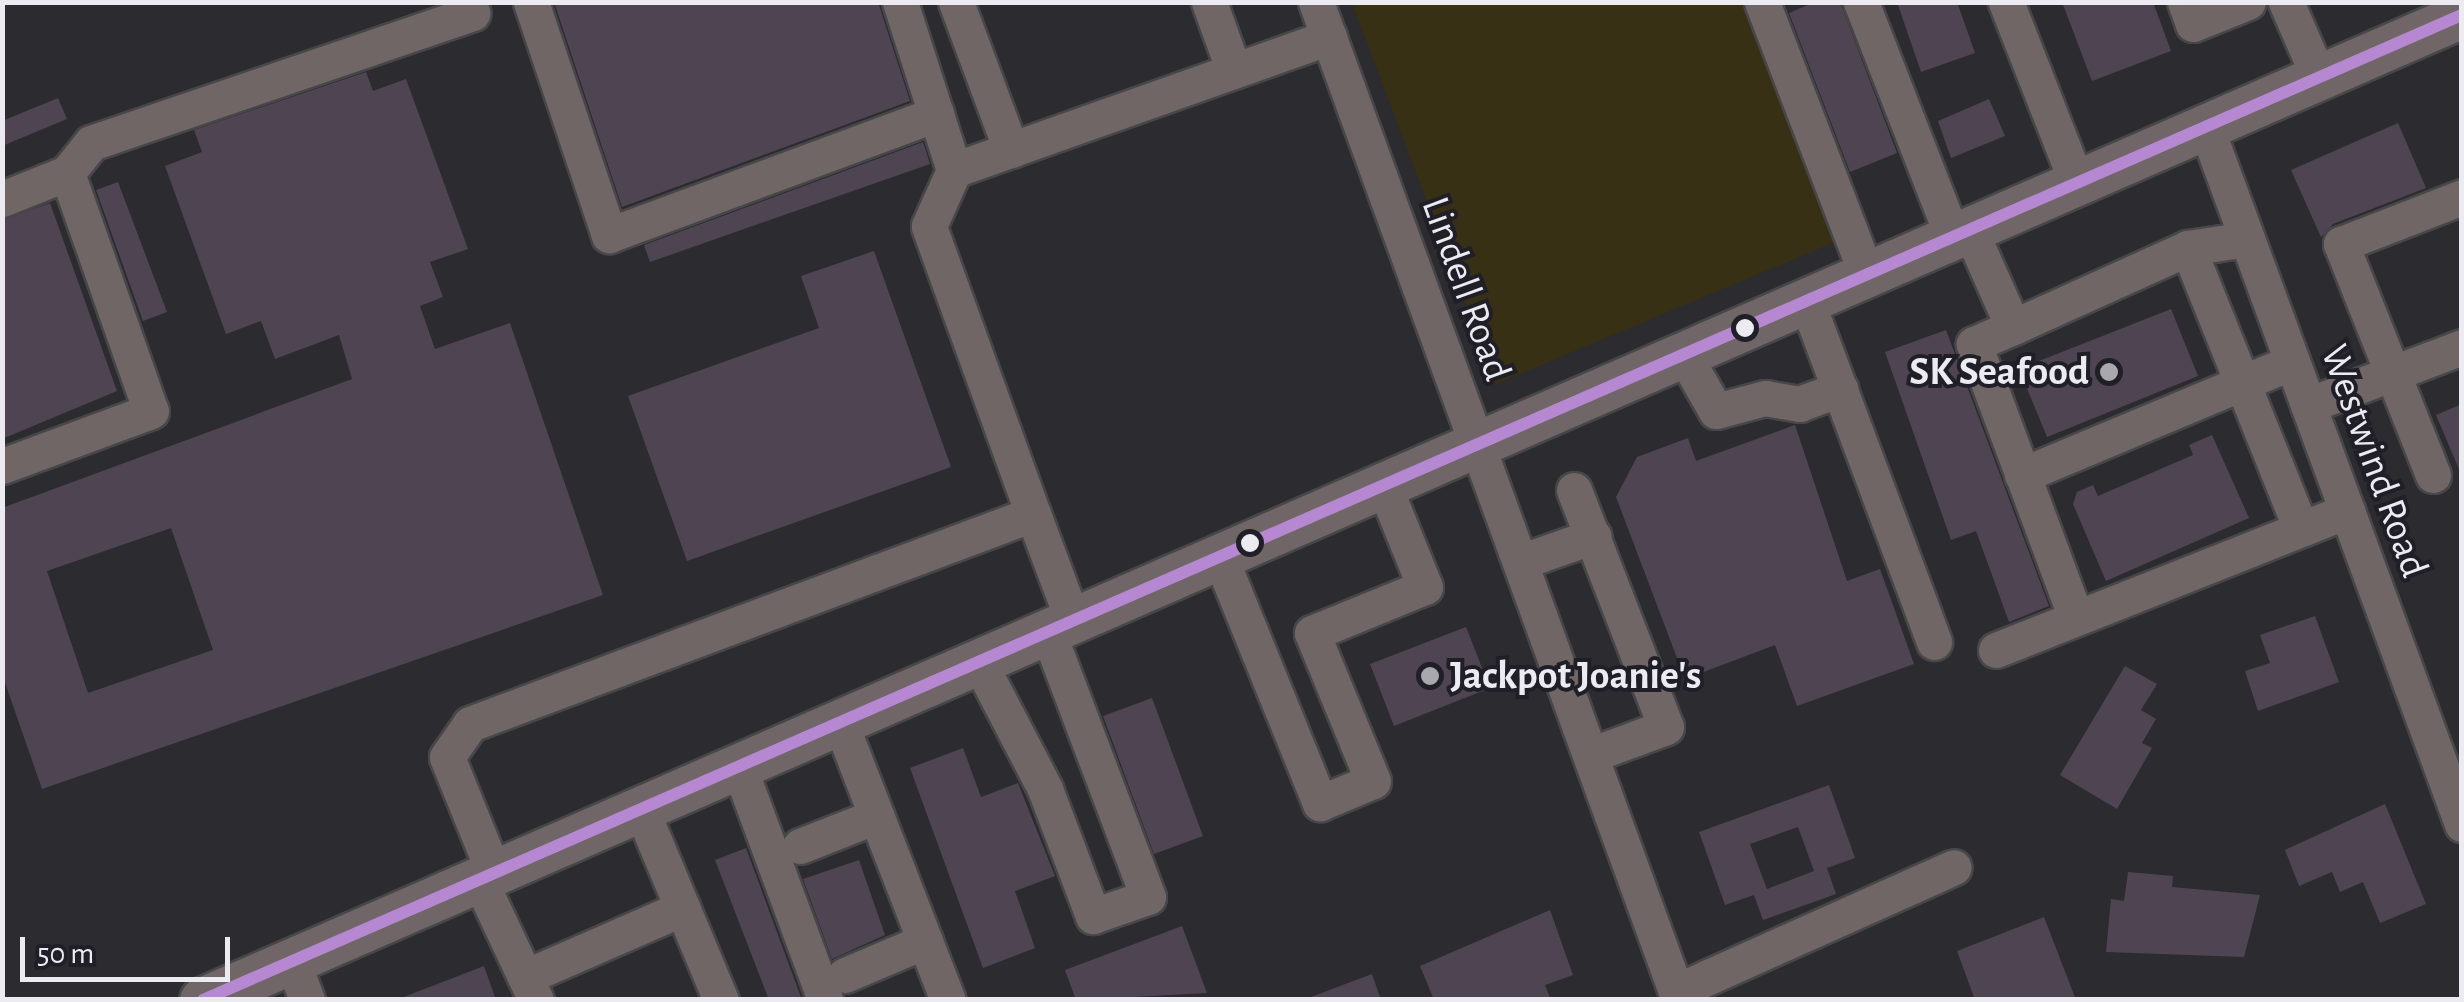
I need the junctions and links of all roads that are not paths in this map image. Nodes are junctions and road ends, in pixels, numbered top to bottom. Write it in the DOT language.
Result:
graph roads {
  1 [pos="530,2"];
  2 [pos="900,2"];
  3 [pos="956,2"];
  4 [pos="1208,2"];
  5 [pos="1316,2"];
  6 [pos="1762,2"];
  7 [pos="1862,2"];
  8 [pos="2006,2"];
  9 [pos="2186,2"];
  10 [pos="2248,2"];
  11 [pos="2286,2"];
  12 [pos="472,13"];
  13 [pos="2462,15"];
  14 [pos="1329,37"];
  15 [pos="1234,71"];
  16 [pos="2319,78"];
  17 [pos="936,114"];
  18 [pos="2206,127"];
  19 [pos="1011,150"];
  20 [pos="954,170"];
  21 [pos="67,173"];
  22 [pos="2077,183"];
  23 [pos="2462,197"];
  24 [pos="2,199"];
  25 [pos="1962,234"];
  26 [pos="2247,239"];
  27 [pos="2188,248"];
  28 [pos="1867,275"];
  29 [pos="1807,302"];
  30 [pos="2013,328"];
  31 [pos="2462,347"];
  32 [pos="1684,355"];
  33 [pos="2292,362"];
  34 [pos="2391,374"];
  35 [pos="2243,382"];
  36 [pos="1840,390"];
  37 [pos="2308,405"];
  38 [pos="1478,446"];
  39 [pos="2,466"];
  40 [pos="2022,475"];
  41 [pos="2433,475"];
  42 [pos="1384,486"];
  43 [pos="1574,490"];
  44 [pos="2346,511"];
  45 [pos="1032,514"];
  46 [pos="2301,529"];
  47 [pos="1594,536"];
  48 [pos="1220,557"];
  49 [pos="1520,562"];
  50 [pos="2076,618"];
  51 [pos="1060,627"];
  52 [pos="1312,633"];
  53 [pos="1934,642"];
  54 [pos="1996,650"];
  55 [pos="1259,653"];
  56 [pos="979,662"];
  57 [pos="840,722"];
  58 [pos="1594,754"];
  59 [pos="739,766"];
  60 [pos="641,809"];
  61 [pos="876,816"];
  62 [pos="2462,824"];
  63 [pos="800,846"];
  64 [pos="1954,867"];
  65 [pos="486,876"];
  66 [pos="683,908"];
  67 [pos="925,941"];
  68 [pos="300,980"];
  69 [pos="835,987"];
  70 [pos="530,988"];
  71 [pos="1678,995"];
  72 [pos="202,1000"];
  73 [pos="721,1000"];
  74 [pos="948,1000"];
  1 -- 17 [label="street"];
  2 -- 17 [label="street"];
  3 -- 19 [label="street"];
  4 -- 15 [label="street"];
  5 -- 14 [label="street, Lindell Road"];
  6 -- 28 [label="street"];
  7 -- 25 [label="street"];
  8 -- 22 [label="street"];
  9 -- 10 [label="street"];
  11 -- 16 [label="street"];
  12 -- 21 [label="street"];
  13 -- 16 [label="main road"];
  14 -- 15 [label="street"];
  14 -- 38 [label="street, Lindell Road"];
  15 -- 19 [label="street"];
  16 -- 18 [label="main road"];
  17 -- 20 [label="street"];
  18 -- 22 [label="main road"];
  18 -- 26 [label="street, Westwind Road"];
  19 -- 20 [label="street"];
  20 -- 45 [label="street"];
  21 -- 24 [label="street"];
  21 -- 39 [label="street"];
  22 -- 25 [label="main road"];
  23 -- 34 [label="street"];
  25 -- 28 [label="main road"];
  25 -- 30 [label="street"];
  26 -- 27 [label="street"];
  26 -- 33 [label="street, Westwind Road"];
  27 -- 30 [label="street"];
  27 -- 35 [label="street"];
  28 -- 29 [label="main road"];
  29 -- 32 [label="main road"];
  29 -- 36 [label="street"];
  30 -- 40 [label="street"];
  31 -- 34 [label="street"];
  32 -- 36 [label="street"];
  32 -- 38 [label="main road"];
  33 -- 35 [label="street"];
  33 -- 37 [label="street, Westwind Road"];
  34 -- 37 [label="street"];
  34 -- 41 [label="street"];
  35 -- 40 [label="street"];
  35 -- 46 [label="street"];
  36 -- 53 [label="street"];
  37 -- 44 [label="street, Westwind Road"];
  38 -- 42 [label="main road"];
  38 -- 49 [label="street, Lindell Road"];
  40 -- 50 [label="street"];
  42 -- 48 [label="main road"];
  42 -- 52 [label="street"];
  43 -- 47 [label="street"];
  44 -- 46 [label="street"];
  44 -- 62 [label="street, Westwind Road"];
  45 -- 51 [label="street"];
  45 -- 65 [label="street"];
  46 -- 50 [label="street"];
  47 -- 49 [label="street"];
  47 -- 58 [label="street"];
  48 -- 51 [label="main road"];
  48 -- 55 [label="street"];
  49 -- 58 [label="street, Lindell Road"];
  50 -- 54 [label="street"];
  51 -- 56 [label="main road"];
  51 -- 56 [label="street"];
  52 -- 55 [label="street"];
  52 -- 55 [label="street"];
  56 -- 57 [label="main road"];
  57 -- 59 [label="main road"];
  57 -- 61 [label="street"];
  58 -- 71 [label="street, Lindell Road"];
  59 -- 60 [label="main road"];
  59 -- 69 [label="street"];
  60 -- 65 [label="main road"];
  60 -- 66 [label="street"];
  61 -- 63 [label="street"];
  61 -- 67 [label="street"];
  64 -- 71 [label="street"];
  65 -- 68 [label="main road"];
  65 -- 70 [label="street"];
  66 -- 70 [label="street"];
  66 -- 73 [label="street"];
  67 -- 69 [label="street"];
  67 -- 74 [label="street"];
  68 -- 72 [label="main road"];
}
